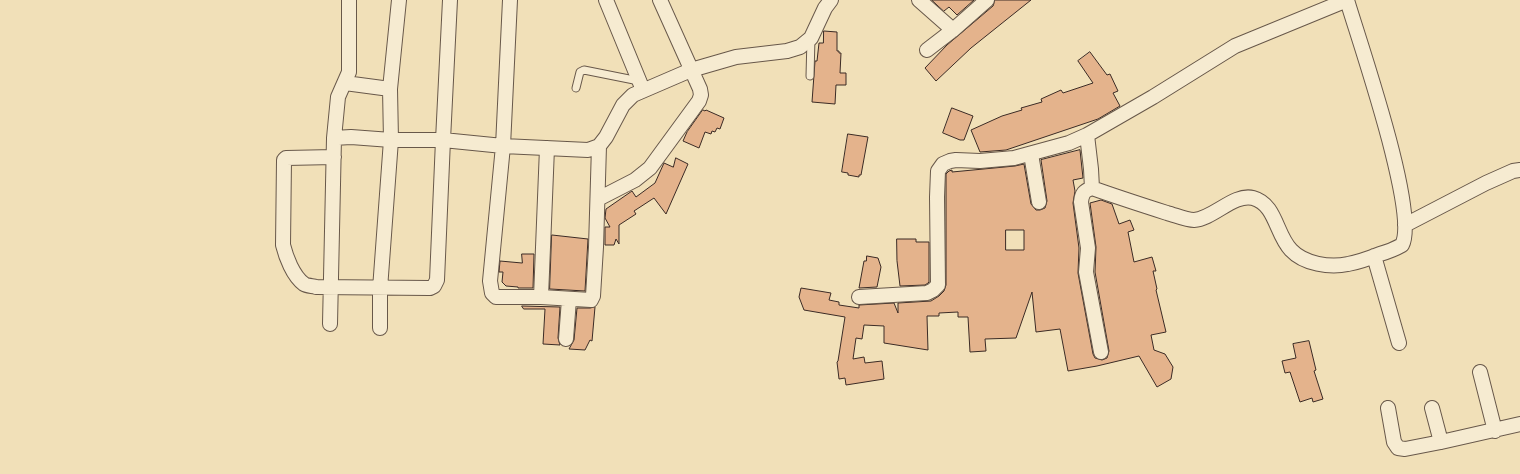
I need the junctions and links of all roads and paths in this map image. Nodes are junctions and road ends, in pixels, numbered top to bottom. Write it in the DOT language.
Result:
graph roads {
  1 [pos="349,0"];
  2 [pos="399,0"];
  3 [pos="450,0"];
  4 [pos="510,0"];
  5 [pos="606,0"];
  6 [pos="660,0"];
  7 [pos="831,0"];
  8 [pos="919,0"];
  9 [pos="987,0"];
  10 [pos="1347,0"];
  11 [pos="953,30"];
  12 [pos="811,38"];
  13 [pos="927,50"];
  14 [pos="691,70"];
  15 [pos="810,76"];
  16 [pos="345,83"];
  17 [pos="641,85"];
  18 [pos="576,88"];
  19 [pos="390,89"];
  20 [pos="1087,135"];
  21 [pos="334,138"];
  22 [pos="391,140"];
  23 [pos="442,140"];
  24 [pos="503,146"];
  25 [pos="599,146"];
  26 [pos="546,148"];
  27 [pos="1031,154"];
  28 [pos="334,157"];
  29 [pos="1520,170"];
  30 [pos="1092,188"];
  31 [pos="598,199"];
  32 [pos="1039,202"];
  33 [pos="1405,225"];
  34 [pos="1374,256"];
  35 [pos="331,286"];
  36 [pos="380,288"];
  37 [pos="541,297"];
  38 [pos="859,297"];
  39 [pos="568,299"];
  40 [pos="330,324"];
  41 [pos="380,328"];
  42 [pos="566,339"];
  43 [pos="1400,343"];
  44 [pos="1101,352"];
  45 [pos="1480,372"];
  46 [pos="1388,408"];
  47 [pos="1432,408"];
  48 [pos="1520,424"];
  49 [pos="1495,431"];
  50 [pos="1441,442"];
  1 -- 16 [label="street"];
  2 -- 19 [label="street"];
  3 -- 23 [label="street"];
  4 -- 24 [label="street"];
  5 -- 17 [label="street"];
  6 -- 14 [label="street"];
  7 -- 12 [label="street"];
  8 -- 11 [label="street"];
  9 -- 11 [label="street"];
  10 -- 20 [label="street"];
  10 -- 33 [label="street"];
  11 -- 13 [label="street"];
  12 -- 14 [label="street"];
  12 -- 15 [label="lane"];
  14 -- 17 [label="street"];
  14 -- 31 [label="street"];
  16 -- 19 [label="street"];
  16 -- 21 [label="street"];
  17 -- 18 [label="lane"];
  17 -- 25 [label="street"];
  19 -- 22 [label="street"];
  20 -- 27 [label="street"];
  20 -- 30 [label="street"];
  21 -- 22 [label="street"];
  21 -- 28 [label="street"];
  22 -- 23 [label="street"];
  22 -- 36 [label="street"];
  23 -- 24 [label="street"];
  23 -- 36 [label="street"];
  24 -- 26 [label="street"];
  24 -- 37 [label="street"];
  25 -- 26 [label="street"];
  25 -- 31 [label="street"];
  26 -- 37 [label="street"];
  27 -- 32 [label="street"];
  27 -- 38 [label="street"];
  28 -- 35 [label="street"];
  28 -- 35 [label="street"];
  29 -- 33 [label="street"];
  30 -- 34 [label="street"];
  30 -- 44 [label="street"];
  31 -- 39 [label="street"];
  33 -- 34 [label="street"];
  34 -- 43 [label="street"];
  35 -- 36 [label="street"];
  35 -- 40 [label="street"];
  36 -- 41 [label="street"];
  37 -- 39 [label="street"];
  39 -- 42 [label="street"];
  45 -- 49 [label="street"];
  46 -- 50 [label="street"];
  47 -- 50 [label="street"];
  48 -- 49 [label="street"];
  49 -- 50 [label="street"];
}
